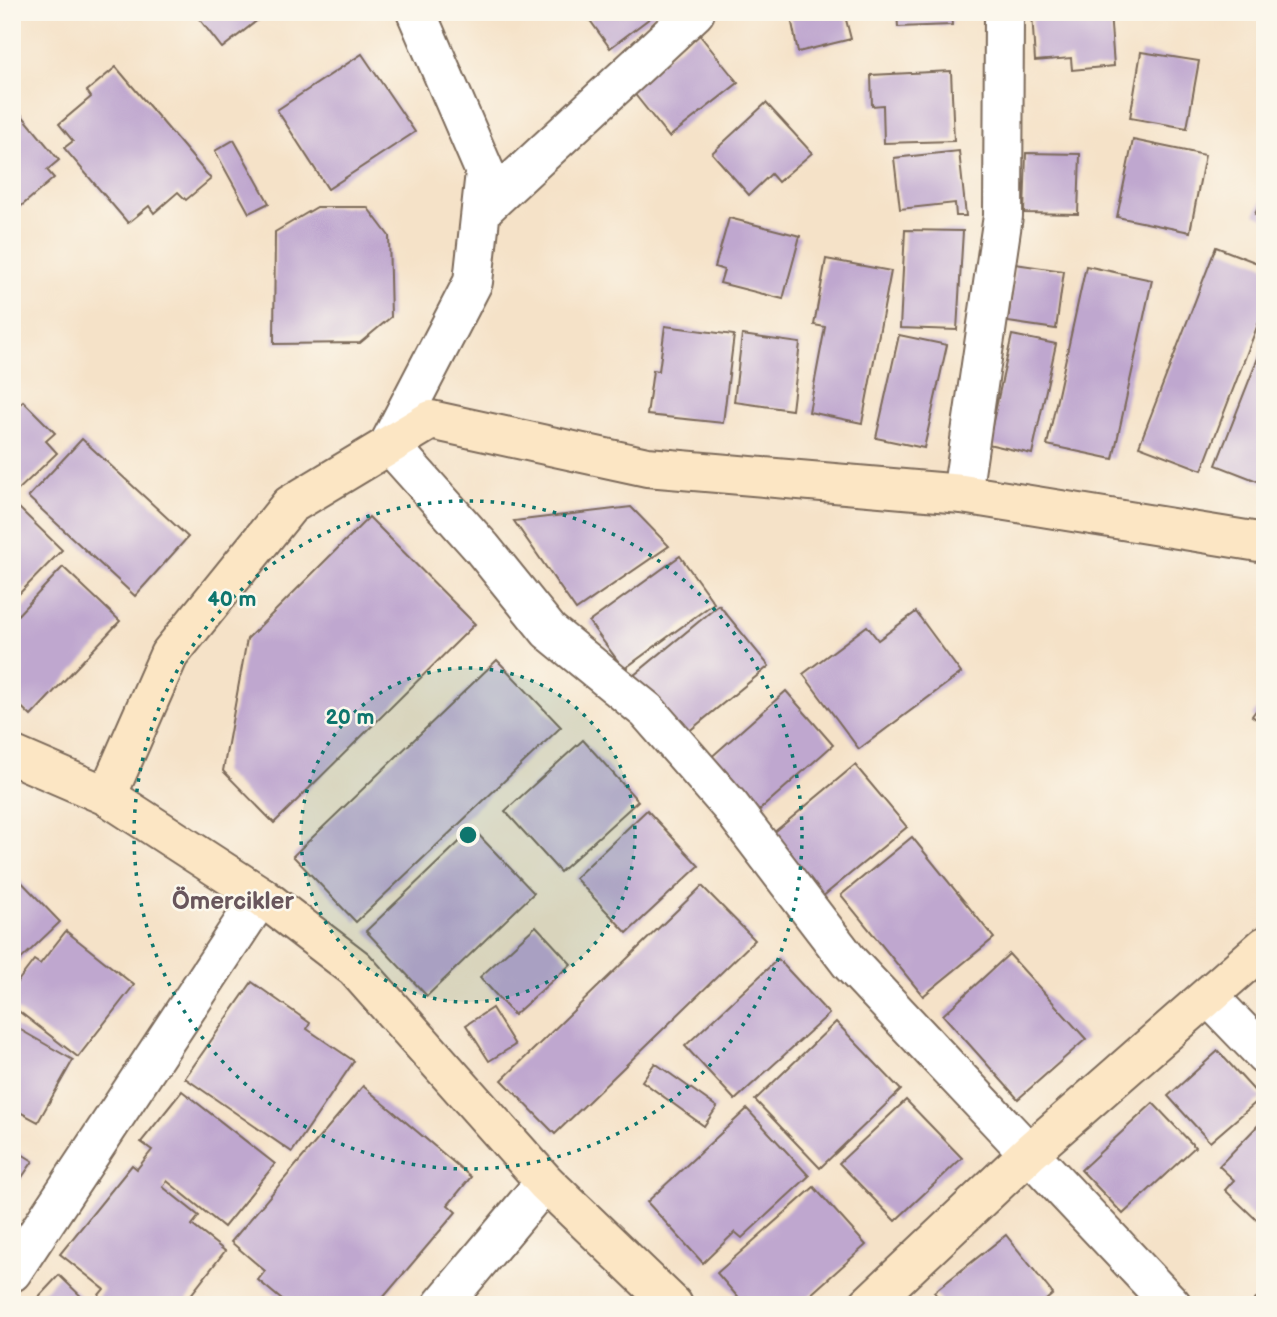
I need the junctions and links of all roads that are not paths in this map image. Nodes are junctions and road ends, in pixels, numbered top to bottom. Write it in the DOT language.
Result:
graph roads {
  1 [pos="416,12"];
  2 [pos="695,12"];
  3 [pos="1004,12"];
  4 [pos="481,211"];
  5 [pos="389,444"];
  6 [pos="962,494"];
  7 [pos="1265,543"];
  8 [pos="12,755"];
  9 [pos="107,796"];
  10 [pos="261,896"];
  11 [pos="1265,946"];
  12 [pos="1209,997"];
  13 [pos="1265,1055"];
  14 [pos="1030,1152"];
  15 [pos="545,1182"];
  16 [pos="12,1272"];
  17 [pos="442,1305"];
  18 [pos="673,1305"];
  19 [pos="869,1305"];
  20 [pos="1172,1305"];
  1 -- 4 [label="street"];
  2 -- 4 [label="street"];
  3 -- 6 [label="street"];
  4 -- 5 [label="street"];
  5 -- 6 [label="main road"];
  5 -- 9 [label="main road"];
  5 -- 14 [label="street"];
  6 -- 7 [label="main road"];
  8 -- 9 [label="main road"];
  9 -- 10 [label="main road"];
  10 -- 15 [label="main road"];
  10 -- 16 [label="street"];
  11 -- 12 [label="main road"];
  12 -- 13 [label="street"];
  12 -- 14 [label="main road"];
  14 -- 19 [label="main road"];
  14 -- 20 [label="street"];
  15 -- 17 [label="street"];
  15 -- 18 [label="main road"];
}
